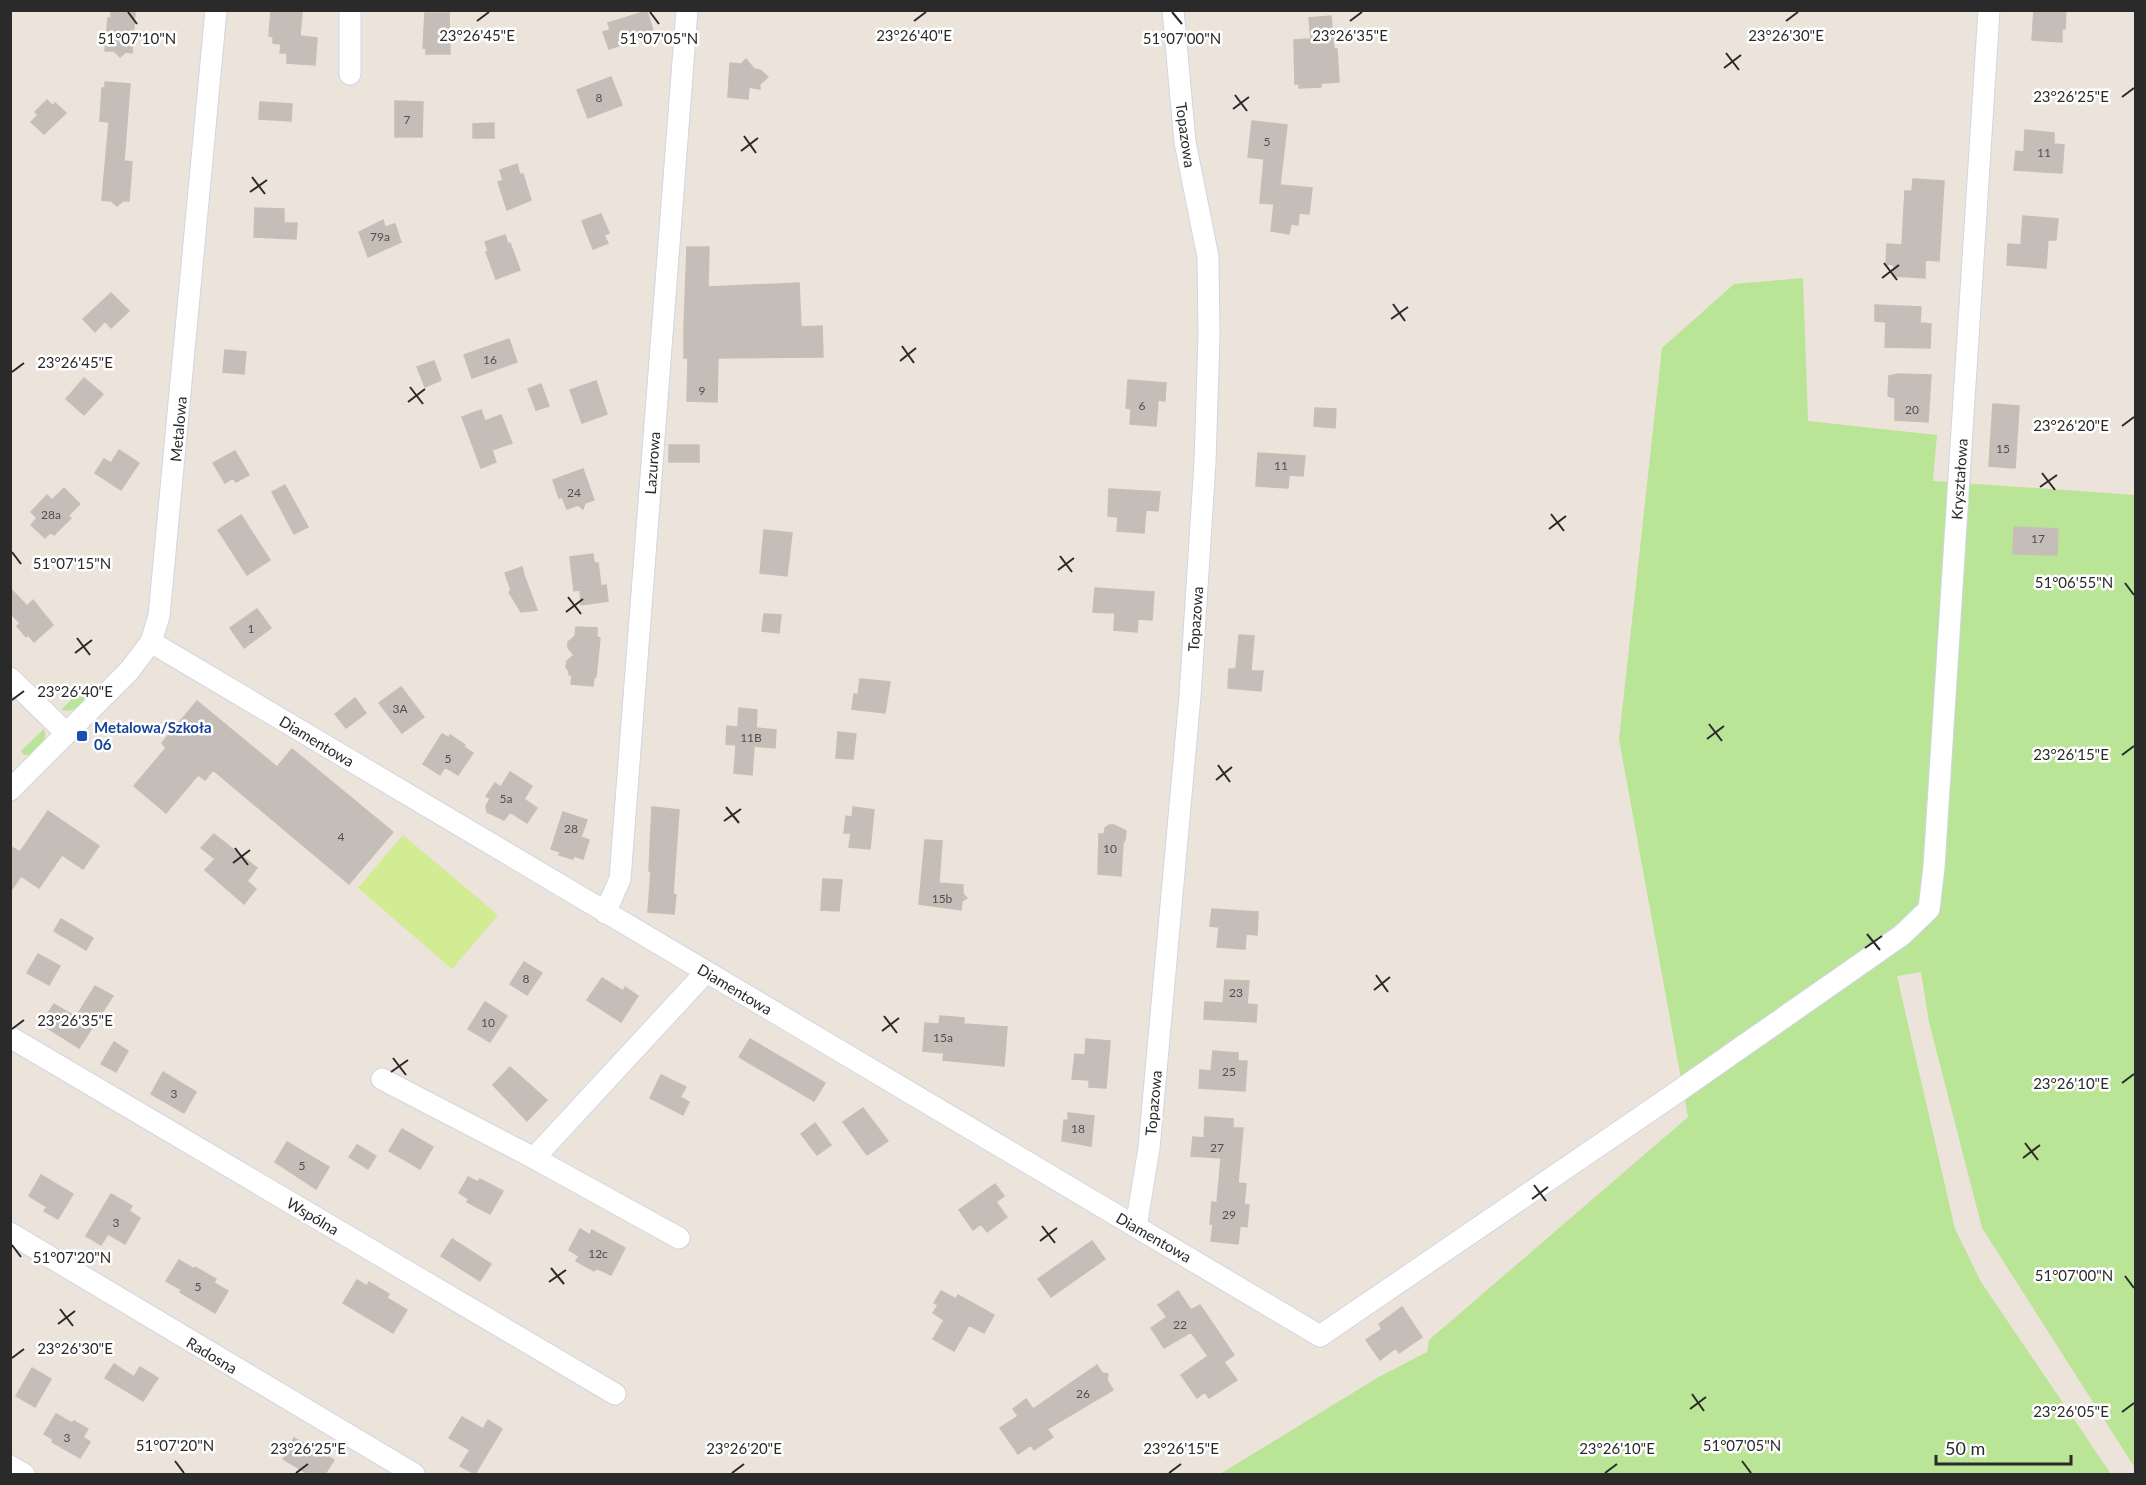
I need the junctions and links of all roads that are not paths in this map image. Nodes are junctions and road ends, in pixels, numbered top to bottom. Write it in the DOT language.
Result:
graph roads {
  1 [pos="216,10"];
  2 [pos="350,10"];
  3 [pos="687,10"];
  4 [pos="1173,10"];
  5 [pos="1989,10"];
  6 [pos="350,74"];
  7 [pos="151,642"];
  8 [pos="10,678"];
  9 [pos="66,733"];
  10 [pos="10,790"];
  11 [pos="605,912"];
  12 [pos="706,972"];
  13 [pos="10,1037"];
  14 [pos="382,1079"];
  15 [pos="534,1158"];
  16 [pos="1136,1227"];
  17 [pos="10,1233"];
  18 [pos="679,1238"];
  19 [pos="1320,1336"];
  20 [pos="615,1394"];
  21 [pos="10,1466"];
  22 [pos="24,1474"];
  23 [pos="414,1474"];
  1 -- 7 [label="street, Metalowa"];
  2 -- 6 [label="street"];
  3 -- 11 [label="street, Lazurowa"];
  4 -- 16 [label="street, Topazowa"];
  5 -- 19 [label="street, Kryształowa"];
  7 -- 9 [label="street, Metalowa"];
  7 -- 11 [label="street, Diamentowa"];
  8 -- 9 [label="street"];
  9 -- 10 [label="street, Metalowa"];
  11 -- 12 [label="street, Diamentowa"];
  12 -- 15 [label="street"];
  12 -- 16 [label="street, Diamentowa"];
  13 -- 20 [label="street, Wspólna"];
  14 -- 15 [label="street"];
  15 -- 18 [label="street"];
  16 -- 19 [label="street, Diamentowa"];
  17 -- 23 [label="street, Radosna"];
  21 -- 22 [label="street"];
}
